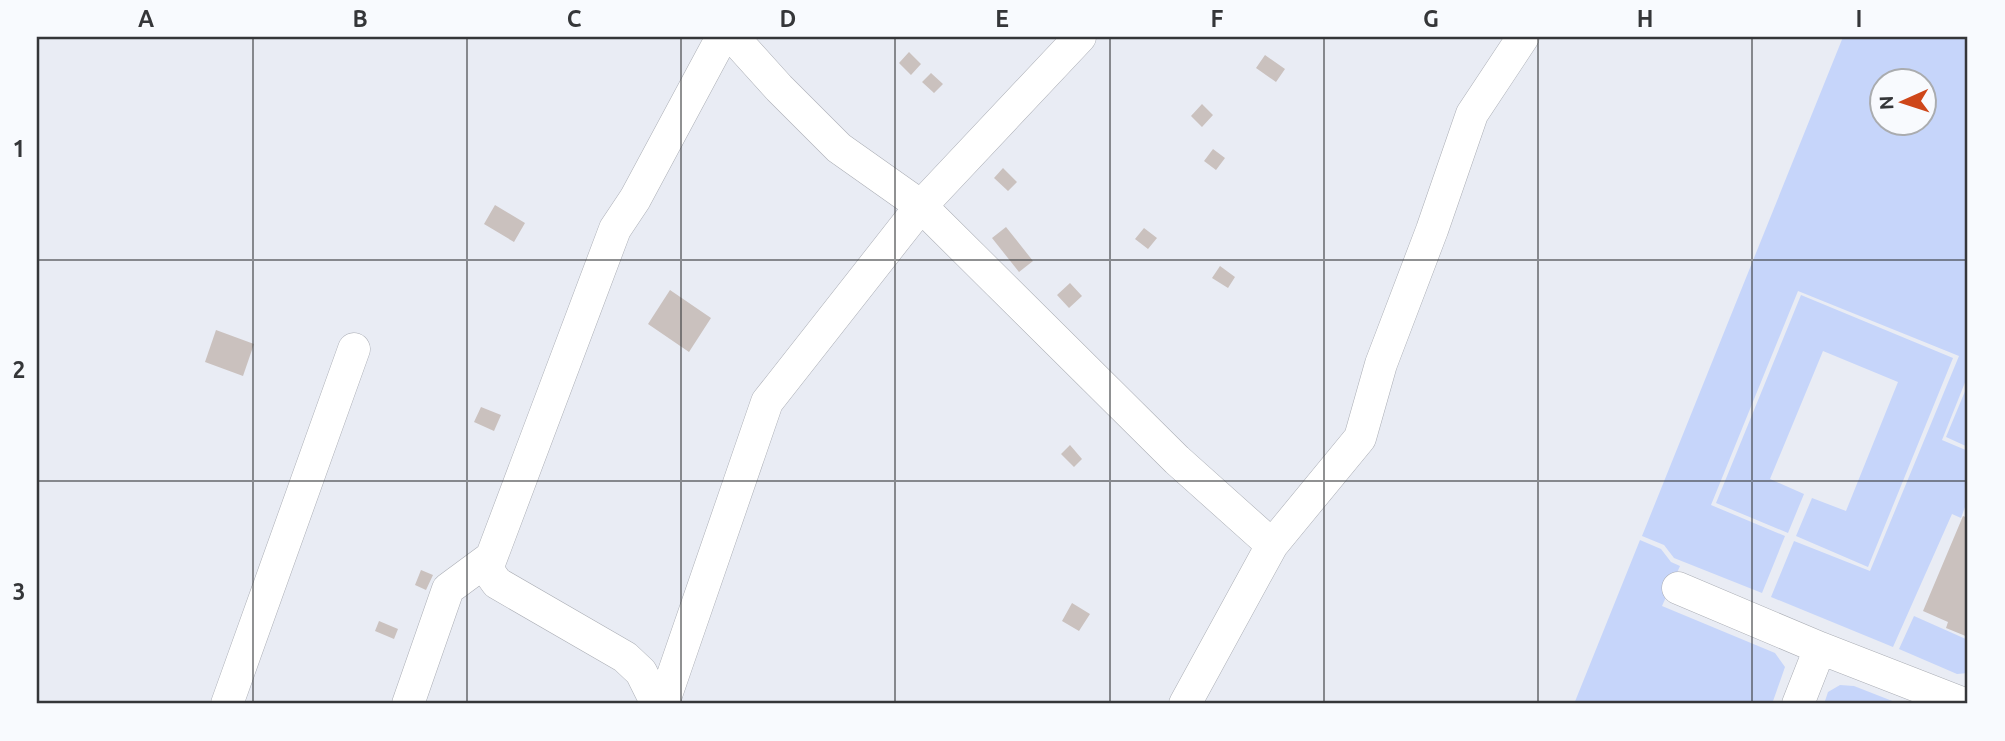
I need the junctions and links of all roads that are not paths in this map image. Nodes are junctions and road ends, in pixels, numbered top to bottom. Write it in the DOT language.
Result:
graph roads {
  1 [pos="722,37"];
  2 [pos="733,37"];
  3 [pos="1080,37"];
  4 [pos="1523,37"];
  5 [pos="921,206"];
  6 [pos="354,349"];
  7 [pos="1272,545"];
  8 [pos="490,558"];
  9 [pos="1678,588"];
  10 [pos="1820,648"];
  11 [pos="227,704"];
  12 [pos="408,704"];
  13 [pos="657,704"];
  14 [pos="663,704"];
  15 [pos="1185,704"];
  16 [pos="1797,704"];
  17 [pos="1964,704"];
  1 -- 8 [label="street"];
  2 -- 5 [label="street"];
  3 -- 5 [label="street"];
  4 -- 7 [label="street"];
  5 -- 7 [label="street"];
  5 -- 14 [label="street"];
  6 -- 11 [label="street"];
  7 -- 15 [label="street"];
  8 -- 12 [label="street"];
  8 -- 13 [label="street"];
  9 -- 10 [label="street"];
  10 -- 16 [label="street"];
  10 -- 17 [label="street"];
}
